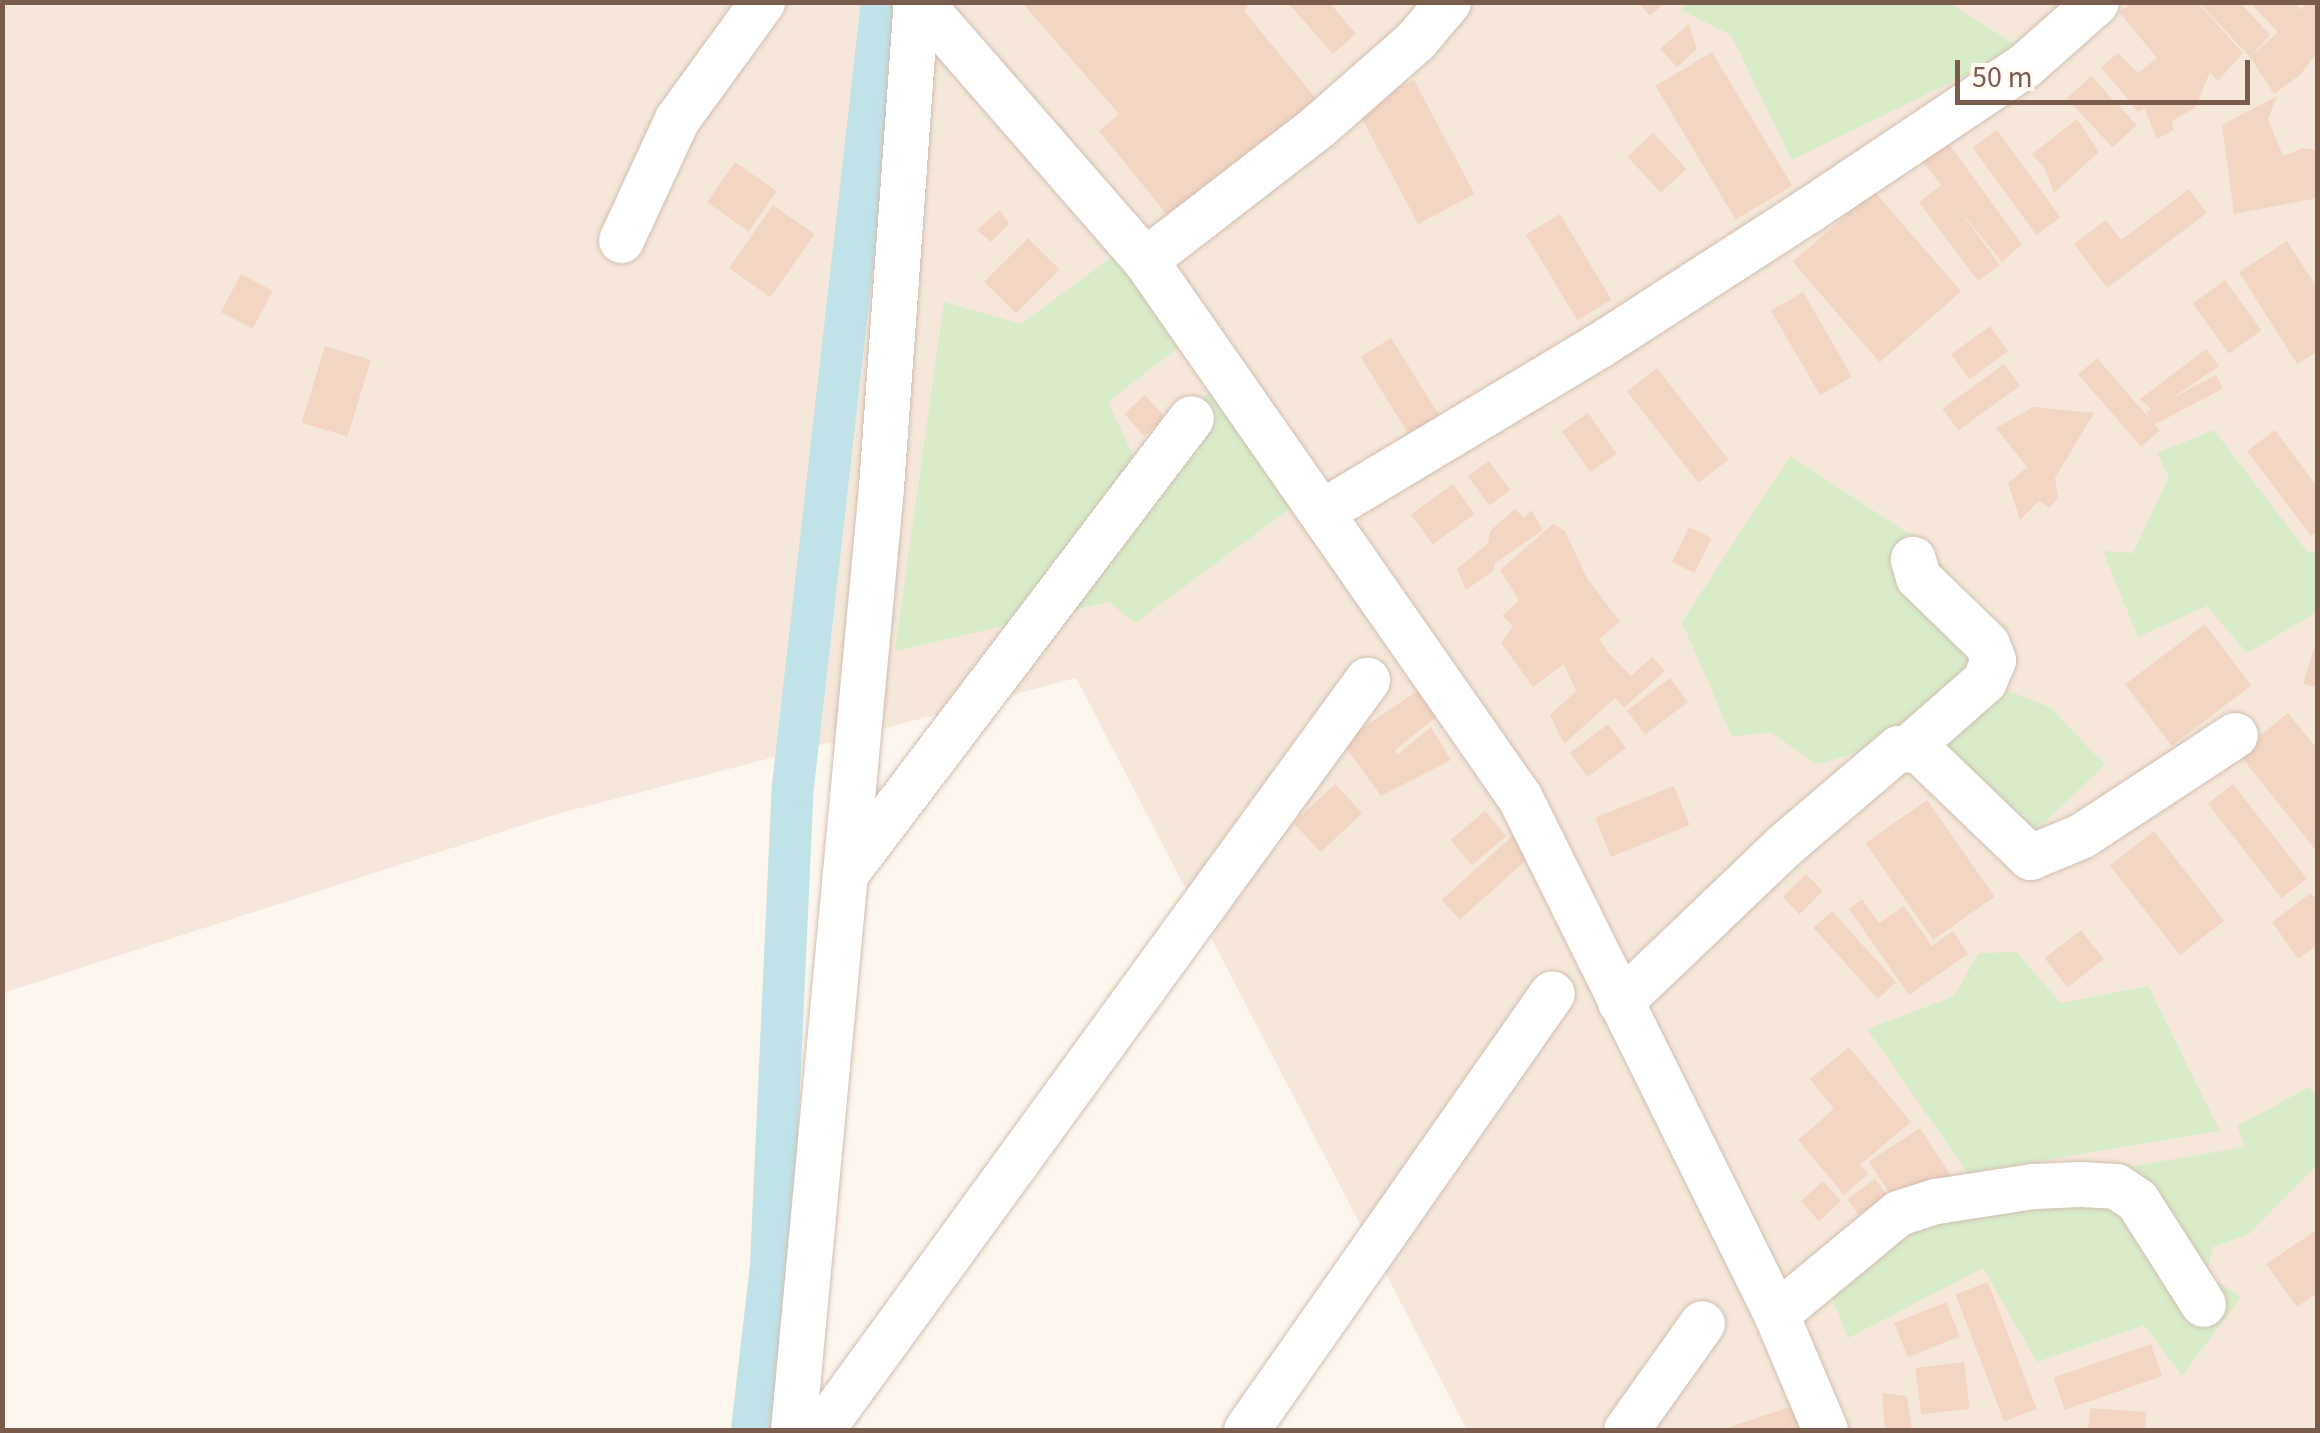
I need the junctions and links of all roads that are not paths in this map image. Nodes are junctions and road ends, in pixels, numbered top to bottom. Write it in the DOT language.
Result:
graph roads {
  1 [pos="762,2"];
  2 [pos="918,2"];
  3 [pos="1448,2"];
  4 [pos="2096,2"];
  5 [pos="620,240"];
  6 [pos="1145,260"];
  7 [pos="1191,418"];
  8 [pos="1323,511"];
  9 [pos="1913,559"];
  10 [pos="1367,680"];
  11 [pos="2236,735"];
  12 [pos="1908,747"];
  13 [pos="845,874"];
  14 [pos="1552,993"];
  15 [pos="1620,1002"];
  16 [pos="2203,1304"];
  17 [pos="1776,1314"];
  18 [pos="1702,1323"];
  19 [pos="793,1430"];
  20 [pos="821,1430"];
  21 [pos="1246,1430"];
  22 [pos="1626,1430"];
  23 [pos="1824,1430"];
  1 -- 5 [label="street"];
  2 -- 6 [label="street"];
  2 -- 13 [label="street"];
  3 -- 6 [label="street"];
  4 -- 8 [label="street"];
  6 -- 8 [label="street"];
  7 -- 13 [label="street"];
  8 -- 15 [label="street"];
  9 -- 12 [label="street"];
  10 -- 20 [label="street"];
  11 -- 12 [label="street"];
  12 -- 15 [label="street"];
  13 -- 19 [label="street"];
  14 -- 21 [label="street"];
  15 -- 17 [label="street"];
  16 -- 17 [label="street"];
  17 -- 23 [label="street"];
  18 -- 22 [label="street"];
}
